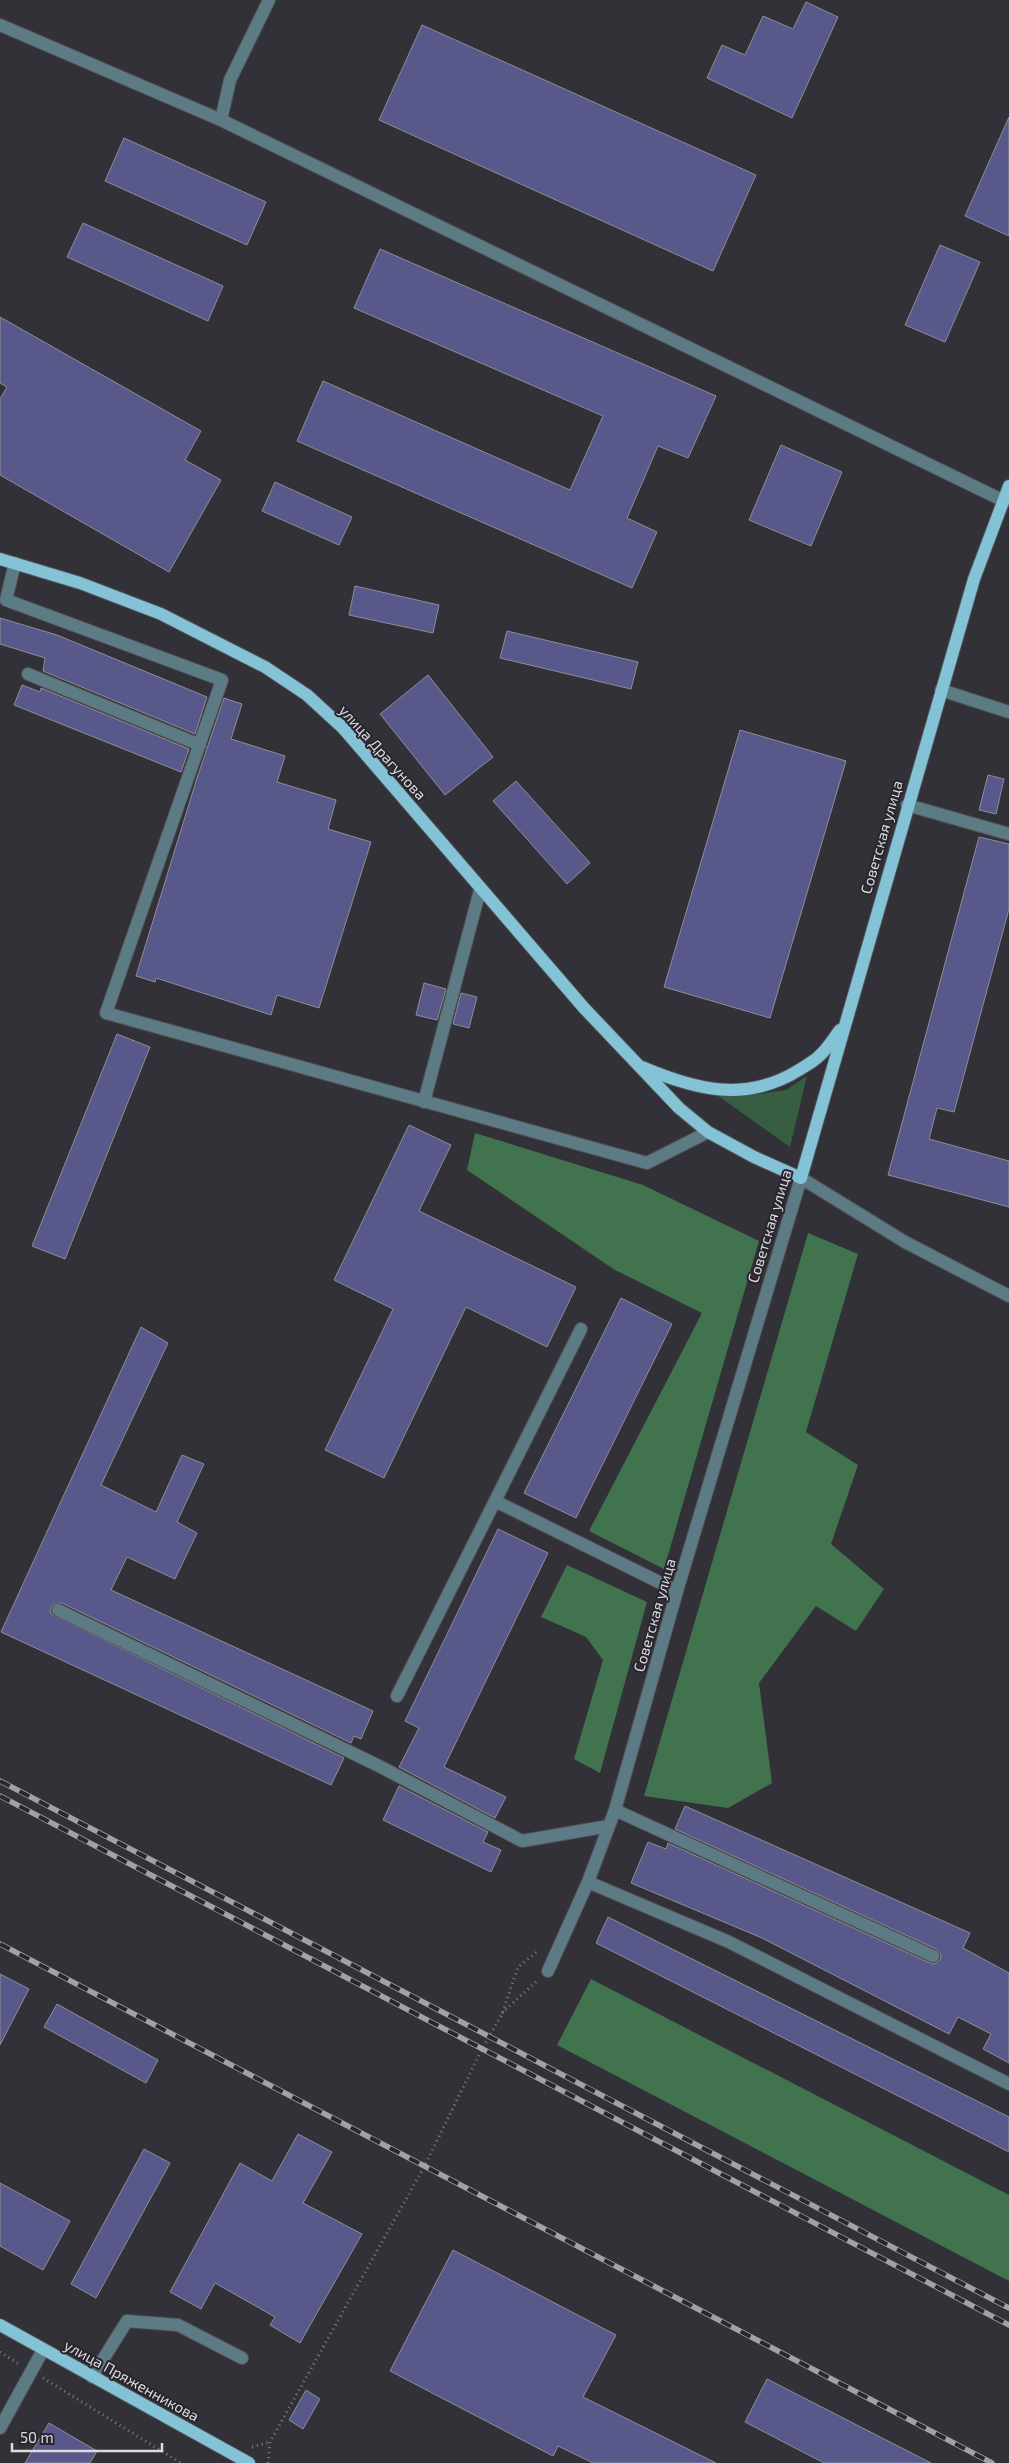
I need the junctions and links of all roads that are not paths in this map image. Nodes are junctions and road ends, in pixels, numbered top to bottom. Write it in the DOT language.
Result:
graph roads {
  1 [pos="269,0"];
  2 [pos="0,24"];
  3 [pos="221,120"];
  4 [pos="1009,486"];
  5 [pos="1004,500"];
  6 [pos="0,559"];
  7 [pos="15,563"];
  8 [pos="28,674"];
  9 [pos="941,690"];
  10 [pos="1009,711"];
  11 [pos="200,745"];
  12 [pos="907,806"];
  13 [pos="1009,834"];
  14 [pos="480,890"];
  15 [pos="844,1025"];
  16 [pos="635,1064"];
  17 [pos="424,1102"];
  18 [pos="708,1132"];
  19 [pos="801,1178"];
  20 [pos="1009,1296"];
  21 [pos="581,1329"];
  22 [pos="495,1501"];
  23 [pos="677,1591"];
  24 [pos="58,1610"];
  25 [pos="397,1696"];
  26 [pos="615,1810"];
  27 [pos="609,1826"];
  28 [pos="588,1882"];
  29 [pos="933,1956"];
  30 [pos="548,1971"];
  31 [pos="1009,2084"];
  32 [pos="0,2325"];
  33 [pos="43,2350"];
  34 [pos="242,2358"];
  35 [pos="92,2377"];
  36 [pos="0,2428"];
  37 [pos="249,2463"];
  1 -- 3 [label="street"];
  2 -- 3 [label="street"];
  3 -- 5 [label="street"];
  4 -- 5 [label="main road, Советская улица"];
  5 -- 9 [label="main road, Советская улица"];
  6 -- 7 [label="main road, улица Драгунова"];
  7 -- 11 [label="street"];
  7 -- 14 [label="main road, улица Драгунова"];
  8 -- 11 [label="street"];
  9 -- 10 [label="street"];
  9 -- 12 [label="main road, Советская улица"];
  11 -- 17 [label="street"];
  12 -- 13 [label="street"];
  12 -- 15 [label="main road, Советская улица"];
  14 -- 16 [label="main road, улица Драгунова"];
  14 -- 17 [label="street"];
  15 -- 16 [label="main road"];
  15 -- 19 [label="main road, Советская улица"];
  16 -- 18 [label="main road, улица Драгунова"];
  17 -- 18 [label="street"];
  18 -- 19 [label="main road, улица Драгунова"];
  19 -- 20 [label="street"];
  19 -- 23 [label="street, Советская улица"];
  21 -- 22 [label="street"];
  22 -- 23 [label="street"];
  22 -- 25 [label="street"];
  23 -- 26 [label="street, Советская улица"];
  24 -- 27 [label="street"];
  26 -- 27 [label="street, Советская улица"];
  26 -- 29 [label="street"];
  27 -- 28 [label="street, Советская улица"];
  28 -- 30 [label="street, Советская улица"];
  28 -- 31 [label="street"];
  32 -- 33 [label="main road, улица Пряженникова"];
  33 -- 35 [label="main road, улица Пряженникова"];
  33 -- 36 [label="street"];
  34 -- 35 [label="street"];
  35 -- 37 [label="main road, улица Пряженникова"];
}
